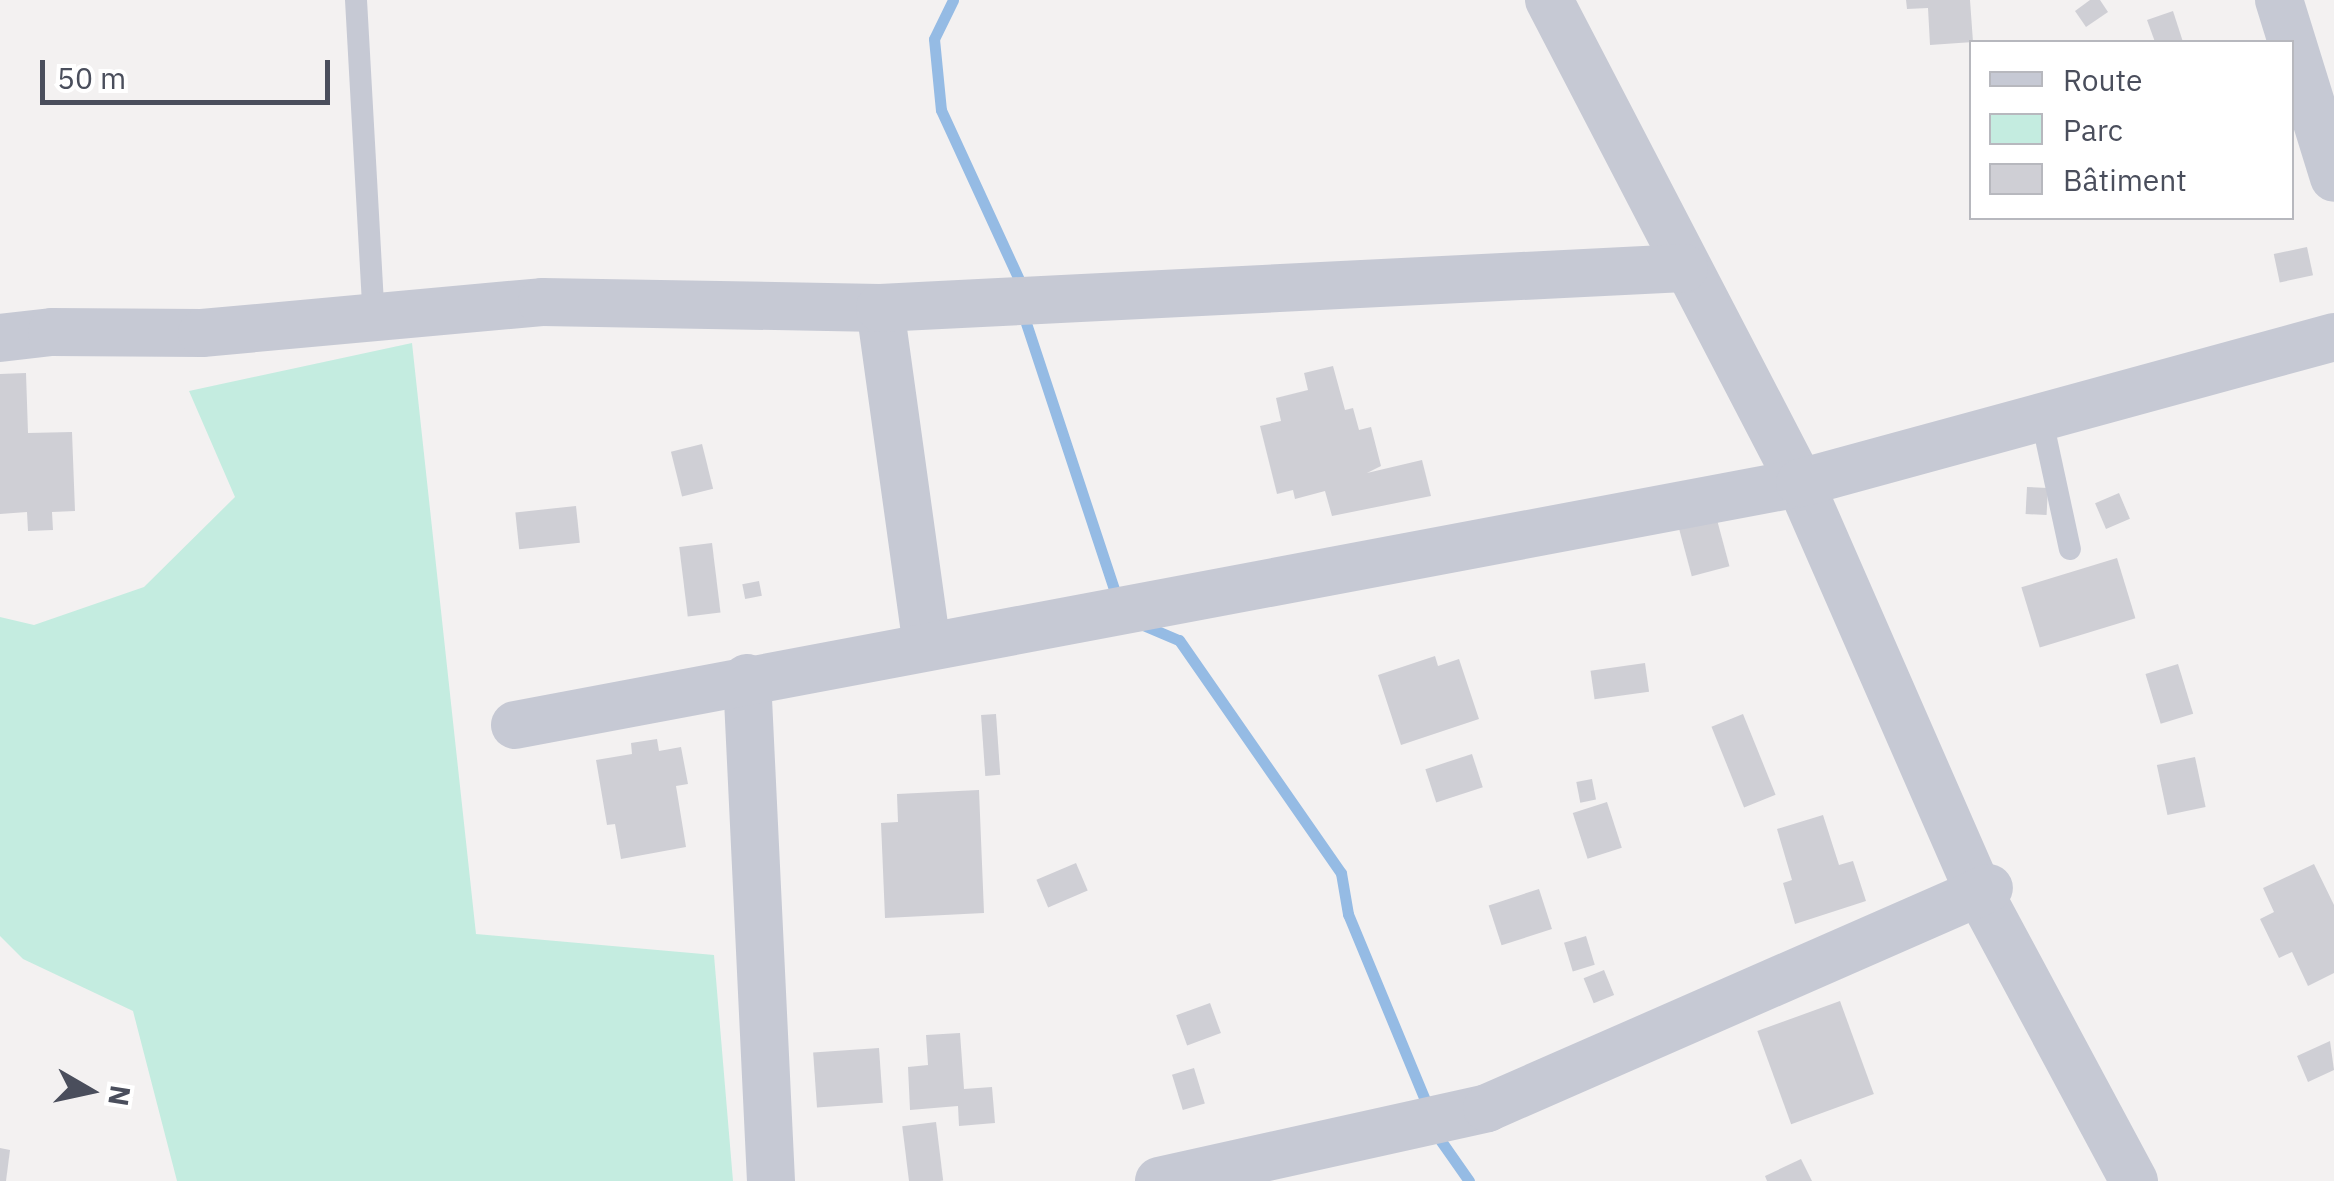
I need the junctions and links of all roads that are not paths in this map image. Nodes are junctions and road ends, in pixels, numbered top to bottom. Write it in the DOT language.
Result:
graph roads {
  1 [pos="356,0"];
  2 [pos="1549,0"];
  3 [pos="2279,0"];
  4 [pos="2291,40"];
  5 [pos="2294,49"];
  6 [pos="2334,178"];
  7 [pos="1684,268"];
  8 [pos="880,308"];
  9 [pos="374,319"];
  10 [pos="2334,337"];
  11 [pos="0,338"];
  12 [pos="2042,420"];
  13 [pos="1800,483"];
  14 [pos="2070,549"];
  15 [pos="927,644"];
  16 [pos="747,678"];
  17 [pos="515,725"];
  18 [pos="1984,890"];
  19 [pos="772,1181"];
  20 [pos="1158,1181"];
  21 [pos="2134,1181"];
  1 -- 9 [label="lane"];
  2 -- 7 [label="street"];
  3 -- 4 [label="street"];
  5 -- 6 [label="street"];
  7 -- 8 [label="street"];
  7 -- 13 [label="street"];
  8 -- 9 [label="street"];
  8 -- 15 [label="street"];
  9 -- 11 [label="street"];
  10 -- 12 [label="street"];
  12 -- 13 [label="street"];
  12 -- 14 [label="lane"];
  13 -- 15 [label="street"];
  13 -- 18 [label="street"];
  15 -- 16 [label="street"];
  16 -- 17 [label="street"];
  16 -- 19 [label="street"];
  18 -- 20 [label="street"];
  18 -- 21 [label="street"];
}
